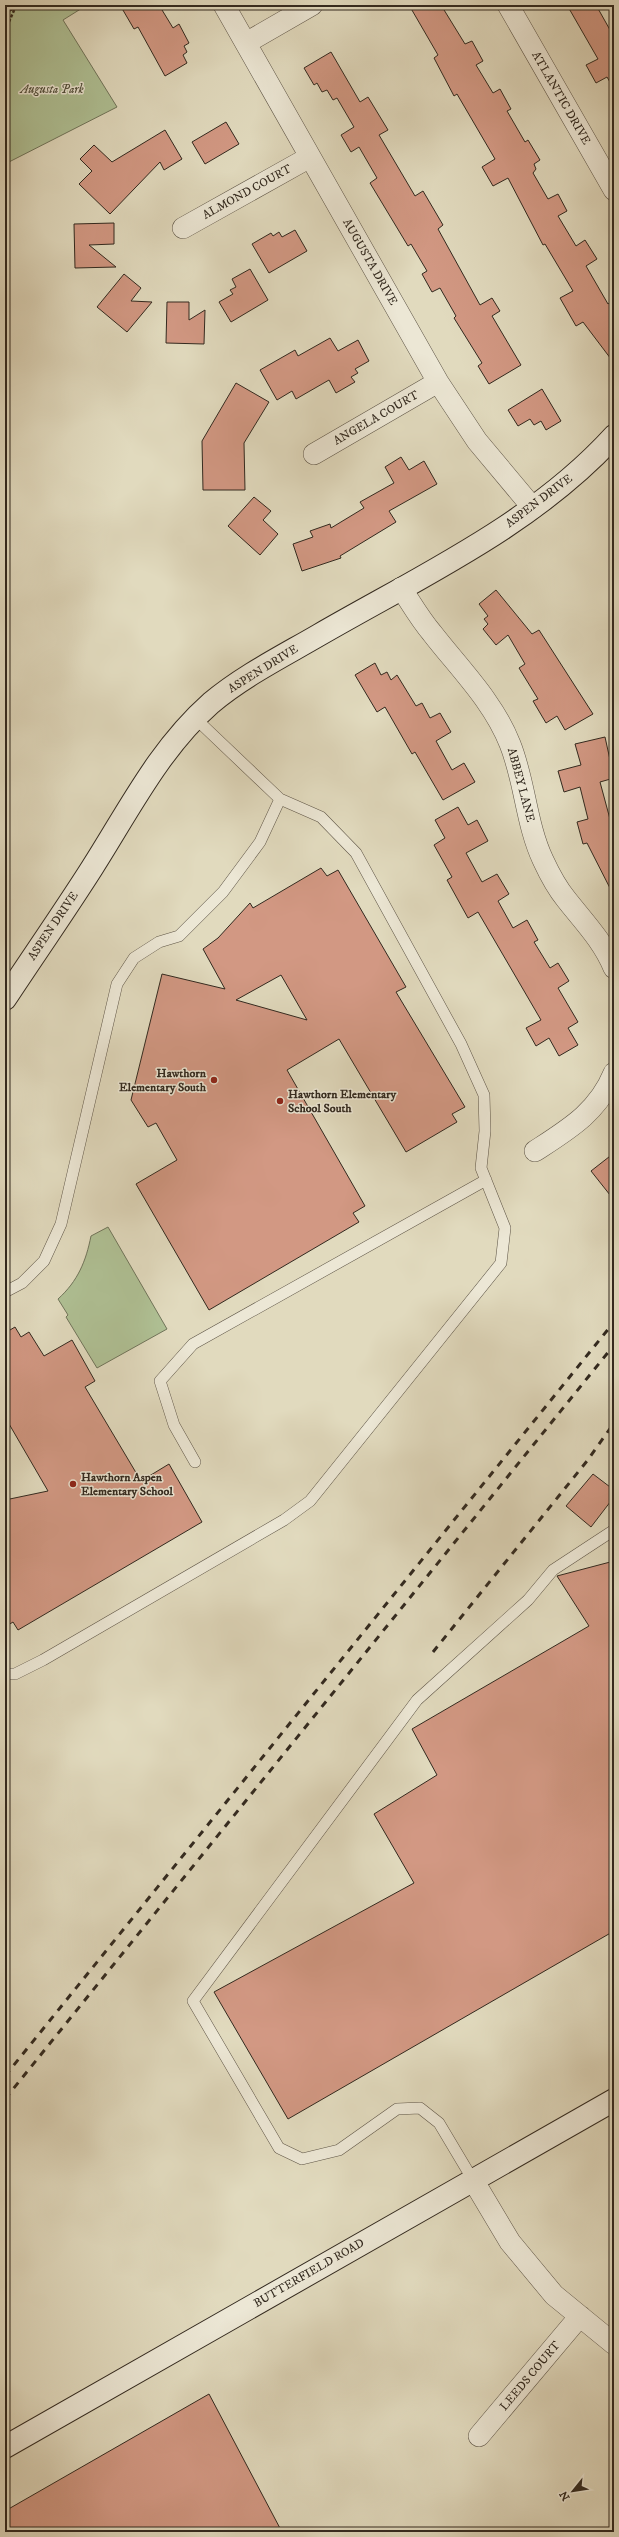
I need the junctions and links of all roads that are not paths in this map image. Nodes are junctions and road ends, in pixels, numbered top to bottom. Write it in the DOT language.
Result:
graph roads {
  1 [pos="224,5"];
  2 [pos="312,5"];
  3 [pos="508,5"];
  4 [pos="246,43"];
  5 [pos="310,157"];
  6 [pos="614,190"];
  7 [pos="183,228"];
  8 [pos="438,382"];
  9 [pos="614,436"];
  10 [pos="314,454"];
  11 [pos="533,508"];
  12 [pos="401,588"];
  13 [pos="196,719"];
  14 [pos="280,799"];
  15 [pos="614,968"];
  16 [pos="5,999"];
  17 [pos="614,1073"];
  18 [pos="535,1151"];
  19 [pos="486,1180"];
  20 [pos="5,1292"];
  21 [pos="195,1462"];
  22 [pos="614,1530"];
  23 [pos="5,1674"];
  24 [pos="614,2100"];
  25 [pos="472,2180"];
  26 [pos="580,2316"];
  27 [pos="614,2344"];
  28 [pos="480,2436"];
  29 [pos="5,2447"];
  1 -- 4 [label="street, AUGUSTA DRIVE"];
  2 -- 4 [label="street"];
  3 -- 6 [label="street, ATLANTIC DRIVE"];
  4 -- 5 [label="street, AUGUSTA DRIVE"];
  5 -- 7 [label="street, ALMOND COURT"];
  5 -- 8 [label="street, AUGUSTA DRIVE"];
  8 -- 10 [label="street, ANGELA COURT"];
  8 -- 11 [label="street, AUGUSTA DRIVE"];
  9 -- 11 [label="street, ASPEN DRIVE"];
  11 -- 12 [label="street, ASPEN DRIVE"];
  12 -- 13 [label="street, ASPEN DRIVE"];
  12 -- 15 [label="street, ABBEY LANE"];
  13 -- 14 [label="lane"];
  13 -- 16 [label="street, ASPEN DRIVE"];
  14 -- 19 [label="lane"];
  14 -- 20 [label="lane"];
  17 -- 18 [label="street"];
  19 -- 21 [label="lane"];
  19 -- 23 [label="lane"];
  22 -- 25 [label="lane"];
  24 -- 25 [label="street, BUTTERFIELD ROAD"];
  25 -- 26 [label="street"];
  25 -- 29 [label="street, BUTTERFIELD ROAD"];
  26 -- 27 [label="street"];
  26 -- 28 [label="street, LEEDS COURT"];
}
